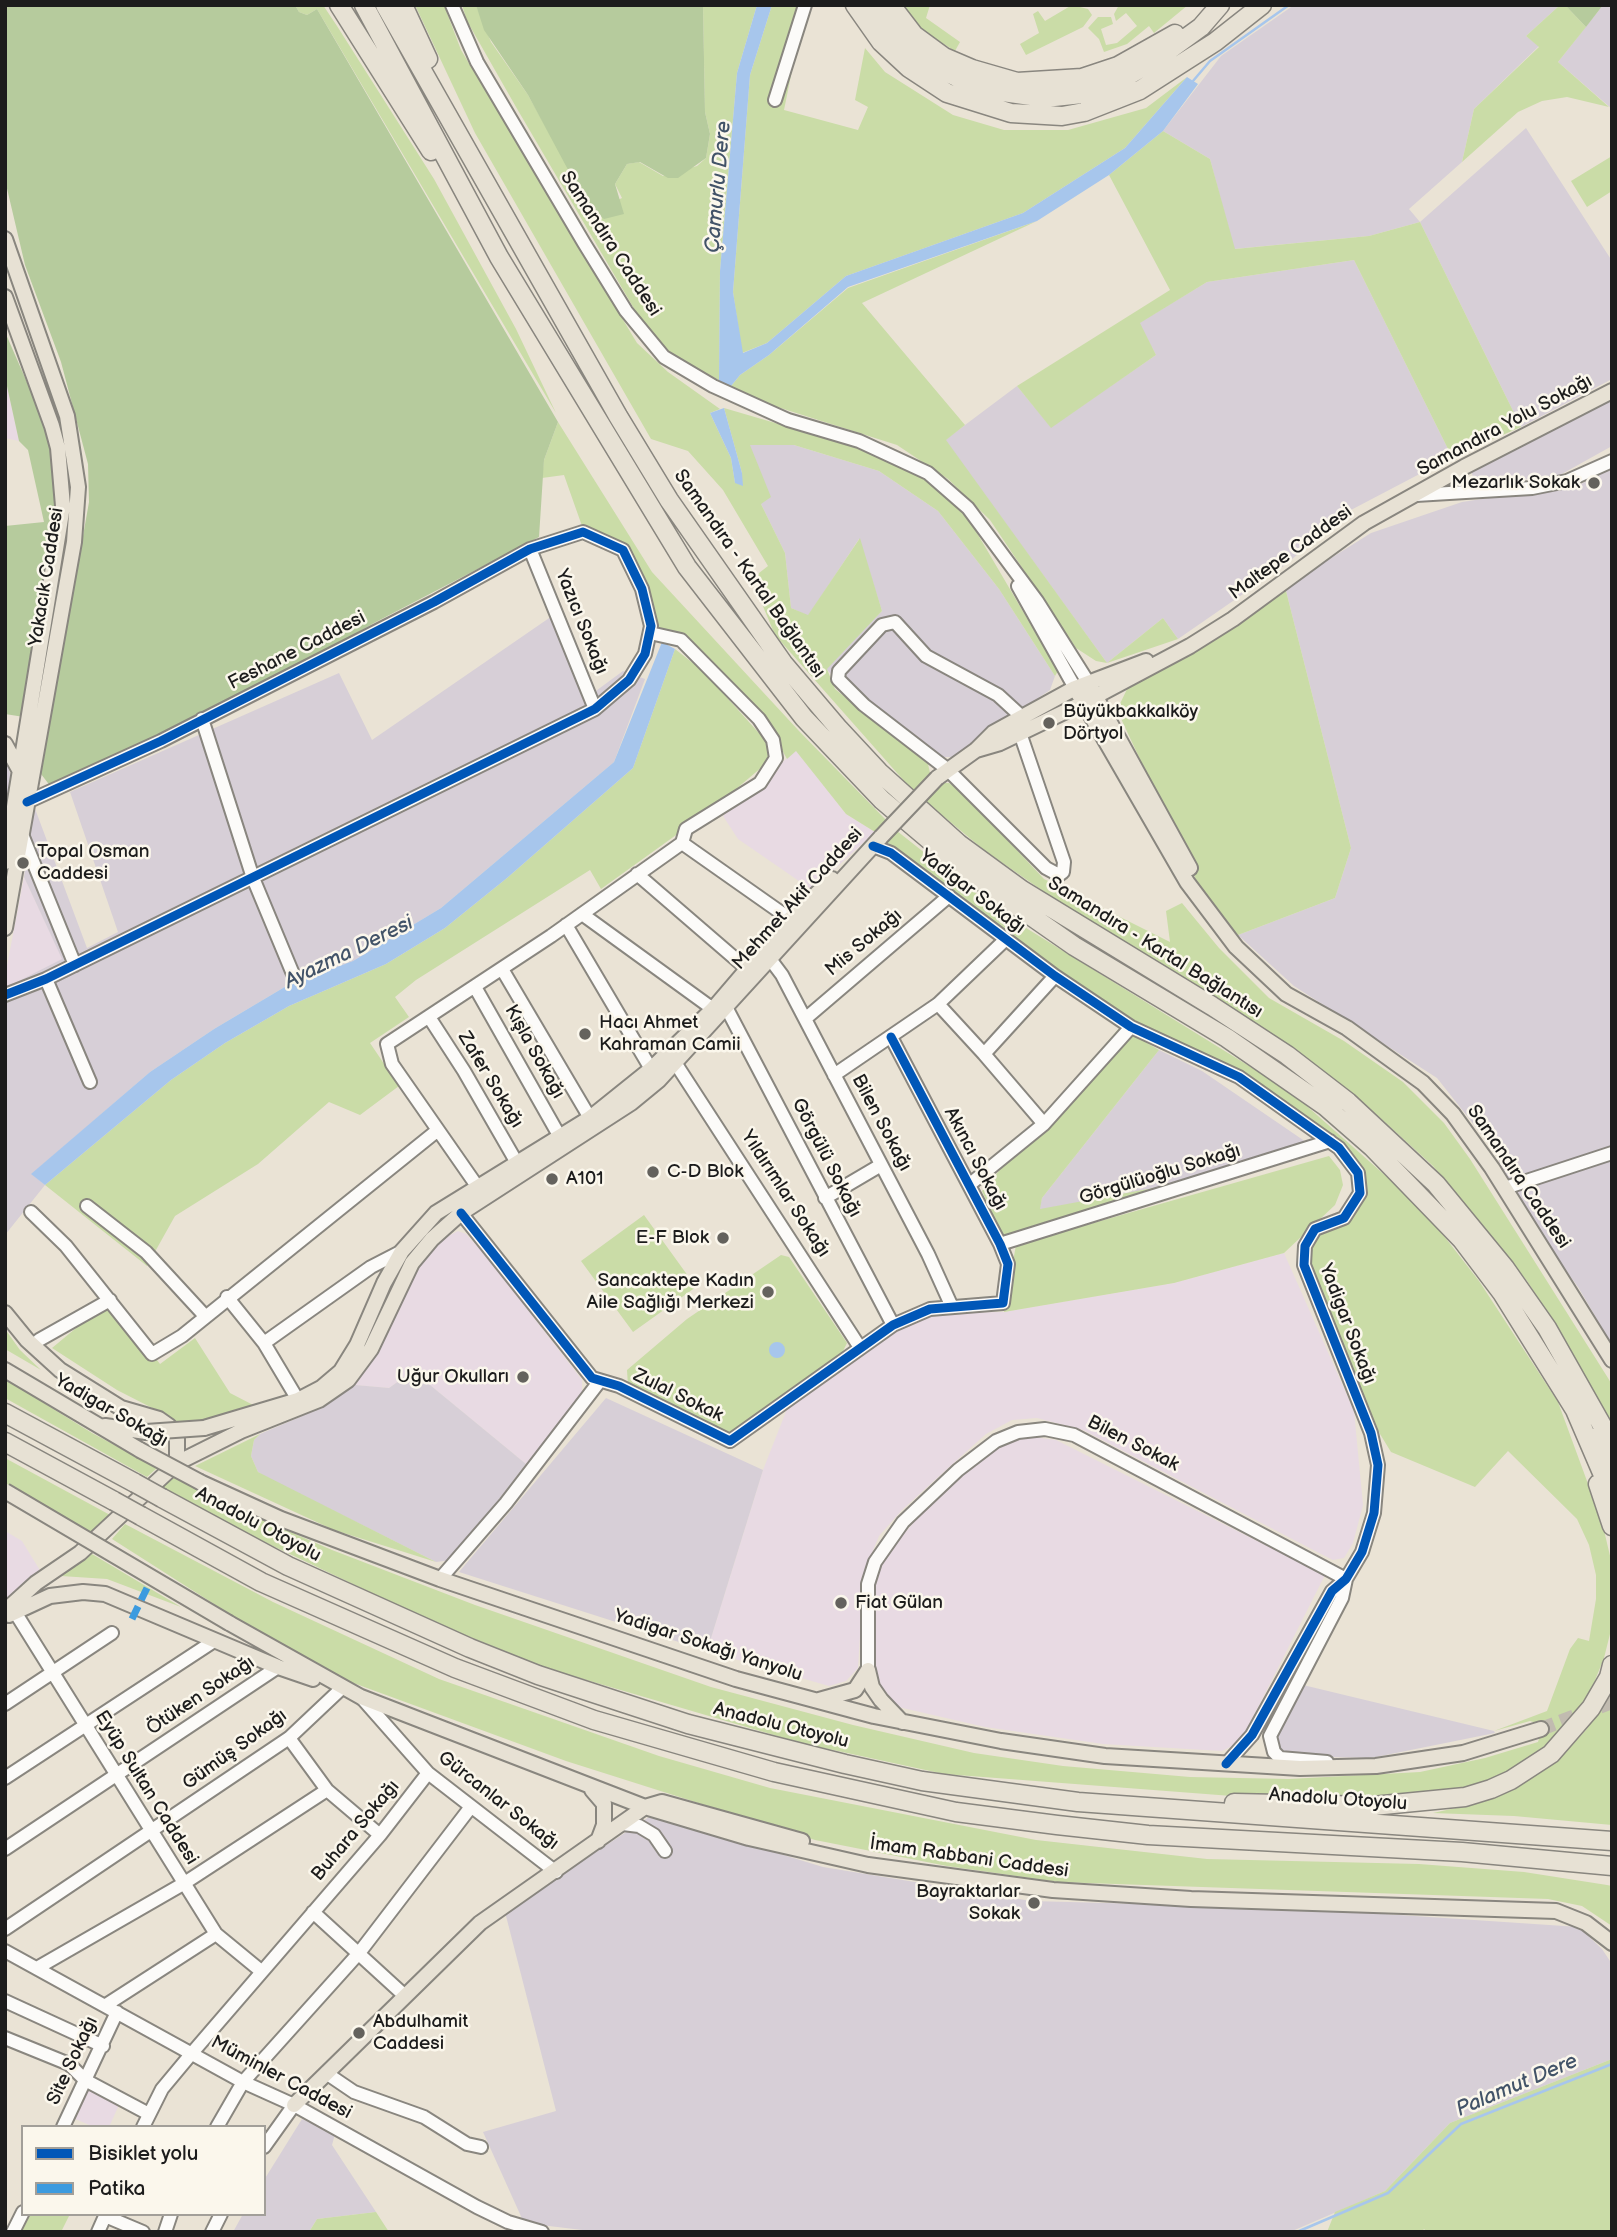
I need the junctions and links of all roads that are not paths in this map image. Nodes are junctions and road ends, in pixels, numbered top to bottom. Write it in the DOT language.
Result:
graph roads {
  1 [pos="332,5"];
  2 [pos="339,5"];
  3 [pos="364,5"];
  4 [pos="385,5"];
  5 [pos="405,5"];
  6 [pos="452,5"];
  7 [pos="804,5"];
  8 [pos="855,5"];
  9 [pos="874,5"];
  10 [pos="891,5"];
  11 [pos="1262,5"];
  12 [pos="1218,7"];
  13 [pos="353,29"];
  14 [pos="775,100"];
  15 [pos="505,220"];
  16 [pos="5,239"];
  17 [pos="499,257"];
  18 [pos="5,297"];
  19 [pos="1612,391"];
  20 [pos="1612,461"];
  21 [pos="1416,495"];
  22 [pos="530,549"];
  23 [pos="650,633"];
  24 [pos="1190,646"];
  25 [pos="1082,685"];
  26 [pos="1089,700"];
  27 [pos="595,709"];
  28 [pos="1022,717"];
  29 [pos="202,719"];
  30 [pos="1020,733"];
  31 [pos="5,744"];
  32 [pos="976,750"];
  33 [pos="22,773"];
  34 [pos="942,774"];
  35 [pos="27,802"];
  36 [pos="21,832"];
  37 [pos="877,842"];
  38 [pos="7,843"];
  39 [pos="682,843"];
  40 [pos="5,862"];
  41 [pos="637,874"];
  42 [pos="253,878"];
  43 [pos="948,896"];
  44 [pos="582,914"];
  45 [pos="790,919"];
  46 [pos="566,925"];
  47 [pos="5,928"];
  48 [pos="1006,939"];
  49 [pos="770,959"];
  50 [pos="75,965"];
  51 [pos="746,968"];
  52 [pos="502,969"];
  53 [pos="293,974"];
  54 [pos="1055,976"];
  55 [pos="46,979"];
  56 [pos="475,986"];
  57 [pos="5,995"];
  58 [pos="938,1004"];
  59 [pos="720,1008"];
  60 [pos="429,1017"];
  61 [pos="805,1019"];
  62 [pos="1131,1027"];
  63 [pos="891,1037"];
  64 [pos="984,1054"];
  65 [pos="676,1064"];
  66 [pos="652,1069"];
  67 [pos="834,1075"];
  68 [pos="90,1082"];
  69 [pos="590,1118"];
  70 [pos="1044,1124"];
  71 [pos="438,1130"];
  72 [pos="564,1140"];
  73 [pos="1330,1142"];
  74 [pos="1612,1153"];
  75 [pos="517,1163"];
  76 [pos="881,1165"];
  77 [pos="969,1185"];
  78 [pos="477,1186"];
  79 [pos="1505,1188"];
  80 [pos="499,1189"];
  81 [pos="825,1198"];
  82 [pos="88,1206"];
  83 [pos="31,1212"];
  84 [pos="461,1213"];
  85 [pos="1000,1244"];
  86 [pos="402,1251"];
  87 [pos="371,1267"];
  88 [pos="384,1283"];
  89 [pos="227,1297"];
  90 [pos="110,1300"];
  91 [pos="1003,1303"];
  92 [pos="952,1307"];
  93 [pos="5,1313"];
  94 [pos="205,1316"];
  95 [pos="893,1325"];
  96 [pos="39,1340"];
  97 [pos="264,1343"];
  98 [pos="859,1346"];
  99 [pos="1612,1360"];
  100 [pos="6,1370"];
  101 [pos="344,1375"];
  102 [pos="1554,1377"];
  103 [pos="599,1382"];
  104 [pos="1580,1387"];
  105 [pos="298,1400"];
  106 [pos="5,1413"];
  107 [pos="94,1424"];
  108 [pos="5,1441"];
  109 [pos="1612,1443"];
  110 [pos="1612,1462"];
  111 [pos="177,1463"];
  112 [pos="200,1482"];
  113 [pos="5,1491"];
  114 [pos="1612,1496"];
  115 [pos="1612,1526"];
  116 [pos="440,1579"];
  117 [pos="1346,1579"];
  118 [pos="8,1611"];
  119 [pos="112,1633"];
  120 [pos="214,1640"];
  121 [pos="1612,1665"];
  122 [pos="278,1667"];
  123 [pos="868,1670"];
  124 [pos="53,1673"];
  125 [pos="342,1688"];
  126 [pos="361,1697"];
  127 [pos="814,1701"];
  128 [pos="5,1704"];
  129 [pos="902,1722"];
  130 [pos="85,1727"];
  131 [pos="1541,1729"];
  132 [pos="289,1738"];
  133 [pos="1226,1764"];
  134 [pos="1377,1766"];
  135 [pos="428,1773"];
  136 [pos="116,1777"];
  137 [pos="5,1778"];
  138 [pos="922,1781"];
  139 [pos="587,1786"];
  140 [pos="327,1790"];
  141 [pos="645,1807"];
  142 [pos="470,1808"];
  143 [pos="623,1824"];
  144 [pos="150,1834"];
  145 [pos="380,1835"];
  146 [pos="1612,1841"];
  147 [pos="598,1842"];
  148 [pos="5,1849"];
  149 [pos="665,1851"];
  150 [pos="1462,1852"];
  151 [pos="1612,1866"];
  152 [pos="556,1872"];
  153 [pos="1612,1876"];
  154 [pos="183,1884"];
  155 [pos="313,1912"];
  156 [pos="5,1929"];
  157 [pos="216,1934"];
  158 [pos="1612,1943"];
  159 [pos="5,1951"];
  160 [pos="359,1952"];
  161 [pos="37,1968"];
  162 [pos="261,1970"];
  163 [pos="405,1996"];
  164 [pos="5,2001"];
  165 [pos="112,2009"];
  166 [pos="5,2038"];
  167 [pos="103,2046"];
  168 [pos="192,2053"];
  169 [pos="326,2073"];
  170 [pos="85,2080"];
  171 [pos="243,2082"];
  172 [pos="294,2105"];
  173 [pos="149,2113"];
  174 [pos="64,2125"];
  175 [pos="144,2125"];
  176 [pos="218,2125"];
  177 [pos="266,2144"];
  178 [pos="481,2147"];
  179 [pos="21,2216"];
  180 [pos="107,2216"];
  181 [pos="221,2216"];
  182 [pos="13,2232"];
  183 [pos="144,2232"];
  184 [pos="212,2232"];
  185 [pos="542,2232"];
  1 -- 13 [label="highway"];
  2 -- 13 [label="highway"];
  3 -- 17 [label="highway, Samandıra - Kartal Bağlantısı"];
  4 -- 15 [label="highway, Samandıra - Kartal Bağlantısı"];
  5 -- 15 [label="highway"];
  6 -- 25 [label="street, Samandıra Caddesi"];
  7 -- 14 [label="street"];
  8 -- 11 [label="highway"];
  9 -- 12 [label="highway"];
  10 -- 12 [label="highway"];
  13 -- 17 [label="highway"];
  15 -- 104 [label="highway, Samandıra - Kartal Bağlantısı"];
  16 -- 35 [label="main road, Yakacık Caddesi"];
  17 -- 102 [label="highway, Samandıra - Kartal Bağlantısı"];
  18 -- 33 [label="main road, Yakacık Caddesi"];
  19 -- 21 [label="main road, Samandıra Yolu Sokağı"];
  20 -- 21 [label="street"];
  21 -- 24 [label="main road, Maltepe Caddesi"];
  22 -- 23 [label="street, Feshane Caddesi"];
  22 -- 27 [label="street, Yazıcı Sokağı"];
  22 -- 29 [label="street, Feshane Caddesi"];
  23 -- 27 [label="street"];
  23 -- 39 [label="street"];
  24 -- 25 [label="main road, Maltepe Caddesi"];
  24 -- 26 [label="main road, Maltepe Caddesi"];
  25 -- 26 [label="main road, Samandıra Caddesi"];
  25 -- 28 [label="main road, Maltepe Caddesi"];
  26 -- 30 [label="main road, Maltepe Caddesi"];
  26 -- 79 [label="main road, Samandıra Caddesi"];
  27 -- 42 [label="street"];
  28 -- 32 [label="main road, Maltepe Caddesi"];
  28 -- 34 [label="street"];
  29 -- 35 [label="street, Feshane Caddesi"];
  29 -- 42 [label="street"];
  30 -- 32 [label="main road, Maltepe Caddesi"];
  30 -- 34 [label="street"];
  31 -- 33 [label="main road"];
  32 -- 34 [label="main road, Maltepe Caddesi"];
  33 -- 38 [label="main road, Yakacık Caddesi"];
  34 -- 37 [label="main road, Maltepe Caddesi, bridge"];
  35 -- 36 [label="main road, Yakacık Caddesi"];
  36 -- 47 [label="main road, Yakacık Caddesi"];
  36 -- 50 [label="street"];
  37 -- 43 [label="street, Yadigar Sokağı"];
  37 -- 45 [label="main road, Mehmet Akif Caddesi"];
  37 -- 49 [label="main road, Mehmet Akif Caddesi"];
  38 -- 40 [label="main road, Yakacık Caddesi"];
  39 -- 41 [label="street"];
  39 -- 45 [label="street"];
  41 -- 44 [label="street"];
  41 -- 51 [label="street"];
  42 -- 50 [label="street"];
  42 -- 53 [label="street"];
  43 -- 48 [label="street, Yadigar Sokağı"];
  43 -- 61 [label="street, Mis Sokağı"];
  44 -- 46 [label="street"];
  44 -- 59 [label="street"];
  45 -- 51 [label="main road, Mehmet Akif Caddesi"];
  46 -- 52 [label="street"];
  46 -- 66 [label="street"];
  48 -- 54 [label="street, Yadigar Sokağı"];
  48 -- 58 [label="street"];
  49 -- 59 [label="main road, Mehmet Akif Caddesi"];
  49 -- 61 [label="street, Bilen Sokağı"];
  50 -- 55 [label="street"];
  51 -- 59 [label="main road, Mehmet Akif Caddesi"];
  52 -- 56 [label="street"];
  52 -- 69 [label="street"];
  54 -- 62 [label="street, Yadigar Sokağı"];
  54 -- 64 [label="street"];
  55 -- 57 [label="street"];
  55 -- 68 [label="street"];
  56 -- 60 [label="street"];
  56 -- 72 [label="street, Kışla Sokağı"];
  58 -- 63 [label="street"];
  58 -- 64 [label="street"];
  59 -- 65 [label="main road, Mehmet Akif Caddesi"];
  59 -- 66 [label="main road, Mehmet Akif Caddesi"];
  59 -- 81 [label="street, Görgülü Sokağı"];
  60 -- 71 [label="street"];
  60 -- 75 [label="street, Zafer Sokağı"];
  61 -- 67 [label="street, Bilen Sokağı"];
  62 -- 70 [label="street"];
  62 -- 73 [label="street, Yadigar Sokağı"];
  63 -- 67 [label="street"];
  63 -- 77 [label="street, Akıncı Sokağı"];
  64 -- 70 [label="street"];
  65 -- 72 [label="main road, Mehmet Akif Caddesi"];
  65 -- 98 [label="street, Yıldırımlar Sokağı"];
  66 -- 69 [label="main road, Mehmet Akif Caddesi"];
  67 -- 76 [label="street, Bilen Sokağı"];
  69 -- 72 [label="main road, Mehmet Akif Caddesi"];
  70 -- 77 [label="street"];
  71 -- 78 [label="street"];
  71 -- 89 [label="street"];
  72 -- 75 [label="main road, Mehmet Akif Caddesi"];
  72 -- 80 [label="main road, Mehmet Akif Caddesi"];
  73 -- 85 [label="street, Görgülüoğlu Sokağı"];
  73 -- 117 [label="street, Yadigar Sokağı"];
  74 -- 79 [label="street"];
  75 -- 78 [label="main road, Mehmet Akif Caddesi"];
  76 -- 81 [label="street"];
  76 -- 92 [label="street, Bilen Sokağı"];
  77 -- 85 [label="street, Akıncı Sokağı"];
  78 -- 80 [label="main road"];
  78 -- 86 [label="main road, Mehmet Akif Caddesi"];
  79 -- 99 [label="main road, Samandıra Caddesi"];
  80 -- 84 [label="main road, Mehmet Akif Caddesi"];
  81 -- 95 [label="street, Görgülü Sokağı"];
  82 -- 94 [label="street"];
  83 -- 90 [label="street"];
  84 -- 101 [label="main road, Mehmet Akif Caddesi"];
  84 -- 103 [label="street, Zulal Sokak"];
  85 -- 91 [label="street, Akıncı Sokağı"];
  86 -- 87 [label="street"];
  86 -- 88 [label="main road, Mehmet Akif Caddesi"];
  87 -- 88 [label="street"];
  87 -- 97 [label="street"];
  88 -- 101 [label="main road, Mehmet Akif Caddesi"];
  89 -- 94 [label="street"];
  89 -- 97 [label="street"];
  90 -- 94 [label="street"];
  90 -- 96 [label="street"];
  91 -- 92 [label="street, Zulal Sokak"];
  92 -- 95 [label="street, Zulal Sokak"];
  93 -- 111 [label="main road"];
  95 -- 98 [label="street, Zulal Sokak"];
  97 -- 105 [label="street"];
  98 -- 103 [label="street, Zulal Sokak"];
  100 -- 107 [label="main road, Yadigar Sokağı"];
  101 -- 105 [label="main road, Mehmet Akif Caddesi"];
  101 -- 111 [label="main road, Mehmet Akif Caddesi"];
  102 -- 114 [label="highway"];
  102 -- 115 [label="highway"];
  103 -- 116 [label="street"];
  104 -- 109 [label="highway"];
  104 -- 110 [label="highway"];
  105 -- 107 [label="main road, Mehmet Akif Caddesi, bridge"];
  106 -- 138 [label="highway, Anadolu Otoyolu, bridge"];
  107 -- 112 [label="main road, Yadigar Sokağı, bridge"];
  108 -- 150 [label="highway, bridge"];
  111 -- 118 [label="main road, Mehmet Akif Caddesi"];
  112 -- 116 [label="main road, Yadigar Sokağı Yanyolu"];
  113 -- 125 [label="main road, bridge"];
  116 -- 127 [label="main road, Yadigar Sokağı Yanyolu"];
  117 -- 123 [label="street, Bilen Sokak"];
  117 -- 133 [label="street, Yadigar Sokağı"];
  117 -- 134 [label="street"];
  118 -- 120 [label="main road"];
  118 -- 124 [label="street, Eyüp Sultan Caddesi"];
  119 -- 124 [label="street"];
  120 -- 122 [label="main road"];
  120 -- 130 [label="street"];
  121 -- 138 [label="highway"];
  122 -- 125 [label="main road"];
  122 -- 136 [label="street, Ötüken Sokağı"];
  123 -- 127 [label="main road"];
  123 -- 129 [label="main road"];
  124 -- 128 [label="street"];
  124 -- 130 [label="street, Eyüp Sultan Caddesi"];
  125 -- 126 [label="main road"];
  125 -- 132 [label="street, Gümüş Sokağı"];
  126 -- 135 [label="street, Gürcanlar Sokağı"];
  126 -- 139 [label="main road"];
  127 -- 129 [label="main road, Yadigar Sokağı Yanyolu"];
  129 -- 133 [label="main road, Yadigar Sokağı Yanyolu"];
  130 -- 136 [label="street, Eyüp Sultan Caddesi"];
  130 -- 137 [label="street"];
  131 -- 134 [label="main road, Yadigar Sokağı Yanyolu"];
  132 -- 140 [label="street"];
  132 -- 144 [label="street, Gümüş Sokağı"];
  133 -- 134 [label="main road, Yadigar Sokağı Yanyolu"];
  135 -- 142 [label="street, Gürcanlar Sokağı"];
  135 -- 145 [label="street, Buhara Sokağı"];
  136 -- 144 [label="street, Eyüp Sultan Caddesi"];
  136 -- 148 [label="street, Ötüken Sokağı"];
  138 -- 146 [label="highway, Anadolu Otoyolu"];
  139 -- 141 [label="main road"];
  139 -- 147 [label="main road"];
  140 -- 145 [label="street"];
  140 -- 154 [label="street"];
  141 -- 143 [label="main road"];
  141 -- 158 [label="main road, İmam Rabbani Caddesi"];
  142 -- 152 [label="street, Gürcanlar Sokağı"];
  142 -- 160 [label="street"];
  143 -- 147 [label="main road"];
  143 -- 149 [label="street"];
  144 -- 154 [label="street, Eyüp Sultan Caddesi"];
  144 -- 156 [label="street, Gümüş Sokağı"];
  145 -- 155 [label="street, Buhara Sokağı"];
  147 -- 152 [label="main road"];
  150 -- 151 [label="highway"];
  150 -- 153 [label="highway"];
  152 -- 163 [label="main road"];
  154 -- 157 [label="street, Eyüp Sultan Caddesi"];
  154 -- 161 [label="street"];
  155 -- 160 [label="street"];
  155 -- 162 [label="street, Buhara Sokağı"];
  157 -- 162 [label="street, Eyüp Sultan Caddesi"];
  157 -- 165 [label="street"];
  159 -- 161 [label="street, Müminler Caddesi"];
  160 -- 163 [label="street"];
  160 -- 171 [label="street"];
  161 -- 165 [label="street, Müminler Caddesi"];
  162 -- 168 [label="street, Buhara Sokağı"];
  163 -- 169 [label="main road"];
  164 -- 167 [label="street"];
  165 -- 167 [label="street, Site Sokağı"];
  165 -- 168 [label="street, Müminler Caddesi"];
  166 -- 170 [label="street"];
  167 -- 170 [label="street, Site Sokağı"];
  168 -- 171 [label="street, Müminler Caddesi"];
  168 -- 173 [label="street, Buhara Sokağı"];
  169 -- 172 [label="main road"];
  169 -- 178 [label="street"];
  170 -- 173 [label="street"];
  170 -- 174 [label="street, Site Sokağı"];
  171 -- 172 [label="street, Müminler Caddesi"];
  171 -- 176 [label="street"];
  172 -- 177 [label="street"];
  172 -- 185 [label="street, Müminler Caddesi"];
  173 -- 175 [label="street, Buhara Sokağı"];
  179 -- 182 [label="street"];
  180 -- 183 [label="street"];
  181 -- 184 [label="street"];
}
